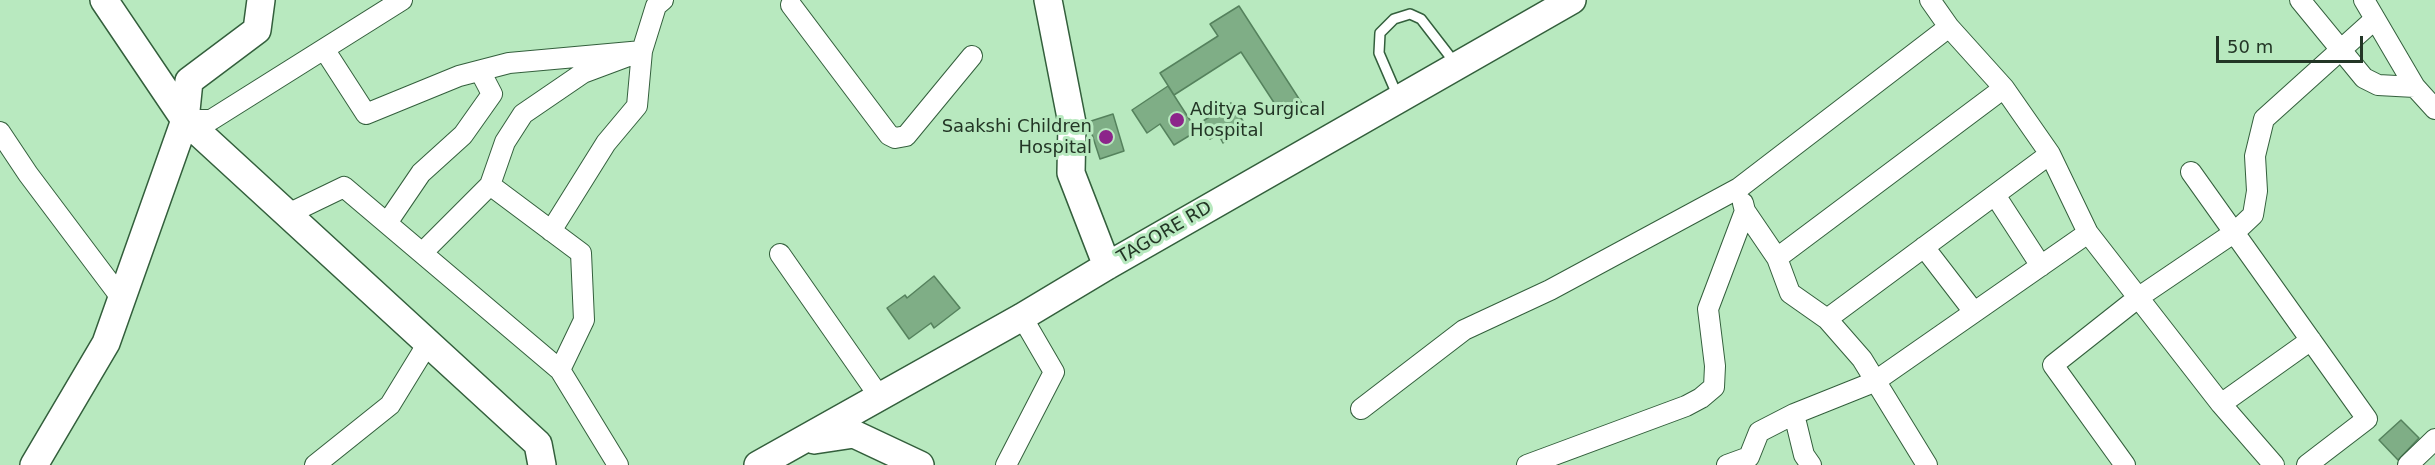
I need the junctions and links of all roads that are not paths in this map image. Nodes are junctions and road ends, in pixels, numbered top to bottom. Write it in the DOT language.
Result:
graph roads {
  1 [pos="104,0"];
  2 [pos="261,0"];
  3 [pos="402,0"];
  4 [pos="663,0"];
  5 [pos="1048,0"];
  6 [pos="1572,0"];
  7 [pos="1930,0"];
  8 [pos="2300,0"];
  9 [pos="2364,0"];
  10 [pos="793,2"];
  11 [pos="2375,19"];
  12 [pos="1949,27"];
  13 [pos="324,49"];
  14 [pos="2340,49"];
  15 [pos="642,51"];
  16 [pos="972,56"];
  17 [pos="1457,66"];
  18 [pos="480,71"];
  19 [pos="2415,87"];
  20 [pos="2004,88"];
  21 [pos="1399,99"];
  22 [pos="2435,109"];
  23 [pos="185,120"];
  24 [pos="0,132"];
  25 [pos="2050,154"];
  26 [pos="2191,172"];
  27 [pos="490,185"];
  28 [pos="1739,188"];
  29 [pos="1995,195"];
  30 [pos="1745,211"];
  31 [pos="288,214"];
  32 [pos="387,223"];
  33 [pos="551,231"];
  34 [pos="2235,232"];
  35 [pos="2088,233"];
  36 [pos="1924,247"];
  37 [pos="422,254"];
  38 [pos="780,254"];
  39 [pos="1776,258"];
  40 [pos="1107,266"];
  41 [pos="2041,266"];
  42 [pos="2139,297"];
  43 [pos="122,299"];
  44 [pos="1974,312"];
  45 [pos="1022,317"];
  46 [pos="1827,319"];
  47 [pos="2311,340"];
  48 [pos="428,343"];
  49 [pos="560,370"];
  50 [pos="1874,382"];
  51 [pos="879,396"];
  52 [pos="2221,404"];
  53 [pos="1361,408"];
  54 [pos="1794,414"];
  55 [pos="2435,439"];
  56 [pos="796,443"];
  57 [pos="34,465"];
  58 [pos="315,465"];
  59 [pos="542,465"];
  60 [pos="618,465"];
  61 [pos="758,465"];
  62 [pos="920,465"];
  63 [pos="1005,465"];
  64 [pos="1527,465"];
  65 [pos="1727,465"];
  66 [pos="1811,465"];
  67 [pos="1927,465"];
  68 [pos="2125,465"];
  69 [pos="2274,465"];
  70 [pos="2307,465"];
  71 [pos="2408,465"];
  1 -- 23 [label="street"];
  2 -- 23 [label="street"];
  3 -- 13 [label="street"];
  4 -- 15 [label="street"];
  5 -- 40 [label="street"];
  6 -- 17 [label="street, TAGORE RD"];
  7 -- 12 [label="street"];
  8 -- 14 [label="street"];
  9 -- 11 [label="street"];
  10 -- 16 [label="street"];
  11 -- 14 [label="street"];
  11 -- 19 [label="street"];
  12 -- 20 [label="street"];
  12 -- 28 [label="street"];
  13 -- 18 [label="street"];
  13 -- 23 [label="street"];
  14 -- 19 [label="street"];
  14 -- 34 [label="street"];
  15 -- 18 [label="street"];
  15 -- 27 [label="street"];
  15 -- 33 [label="street"];
  17 -- 21 [label="street, TAGORE RD"];
  17 -- 21 [label="lane"];
  18 -- 32 [label="street"];
  19 -- 22 [label="street"];
  20 -- 25 [label="street"];
  20 -- 39 [label="street"];
  21 -- 40 [label="street, TAGORE RD"];
  23 -- 31 [label="street"];
  23 -- 43 [label="street"];
  24 -- 43 [label="street"];
  25 -- 29 [label="street"];
  25 -- 35 [label="street"];
  26 -- 34 [label="street"];
  27 -- 33 [label="street"];
  27 -- 37 [label="street"];
  28 -- 30 [label="street"];
  28 -- 53 [label="street"];
  29 -- 36 [label="street"];
  29 -- 41 [label="street"];
  30 -- 39 [label="street"];
  30 -- 64 [label="street"];
  31 -- 32 [label="street"];
  31 -- 48 [label="street"];
  32 -- 37 [label="street"];
  33 -- 49 [label="street"];
  34 -- 42 [label="street"];
  34 -- 47 [label="street"];
  35 -- 41 [label="street"];
  35 -- 42 [label="street"];
  36 -- 44 [label="street"];
  36 -- 46 [label="street"];
  37 -- 49 [label="street"];
  38 -- 51 [label="street"];
  39 -- 46 [label="street"];
  40 -- 45 [label="street, TAGORE RD"];
  41 -- 44 [label="street"];
  42 -- 52 [label="street"];
  42 -- 68 [label="street"];
  43 -- 57 [label="street"];
  44 -- 50 [label="street"];
  45 -- 51 [label="street, TAGORE RD"];
  45 -- 63 [label="street"];
  46 -- 50 [label="street"];
  47 -- 52 [label="street"];
  47 -- 70 [label="street"];
  48 -- 58 [label="street"];
  48 -- 59 [label="street"];
  49 -- 60 [label="street"];
  50 -- 54 [label="street"];
  50 -- 67 [label="street"];
  51 -- 56 [label="street, TAGORE RD"];
  52 -- 69 [label="street"];
  54 -- 65 [label="street"];
  54 -- 66 [label="street"];
  55 -- 71 [label="street"];
  56 -- 61 [label="street, TAGORE RD"];
  56 -- 62 [label="street"];
}
